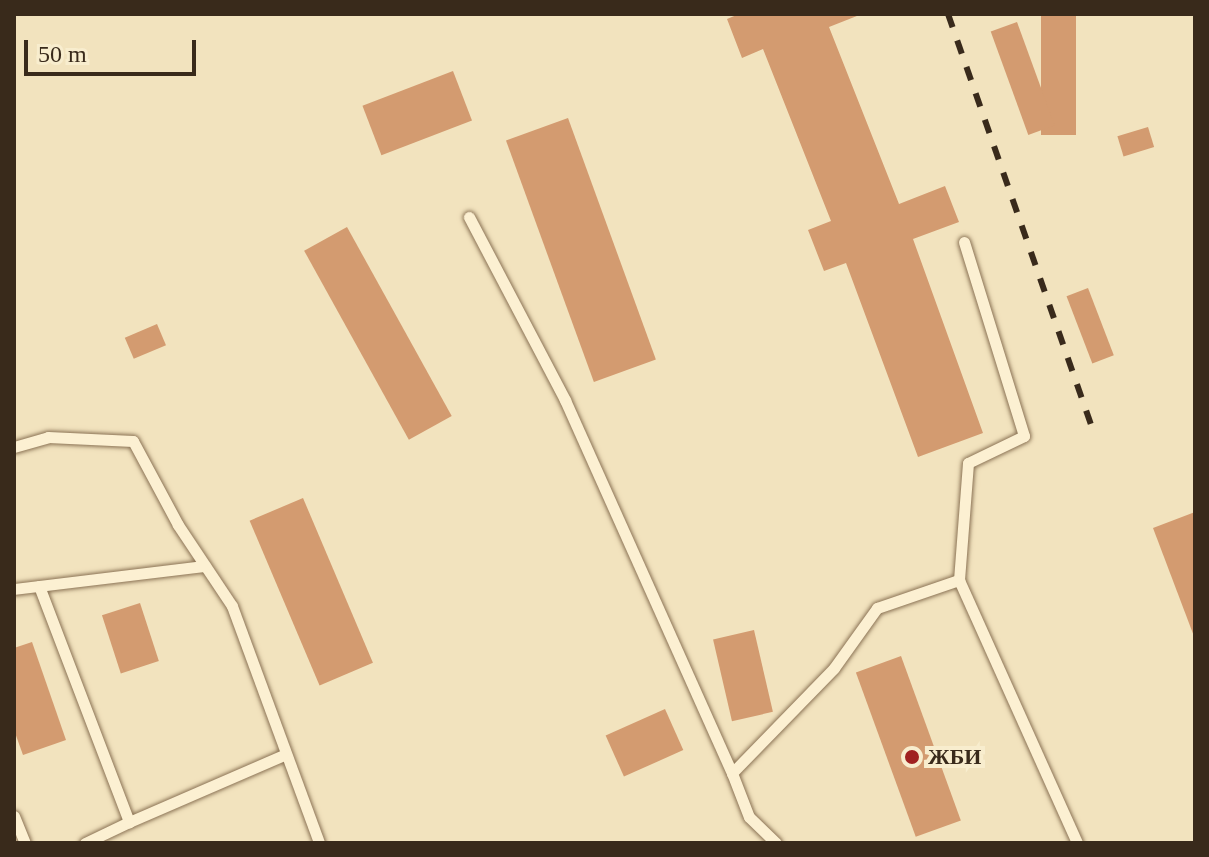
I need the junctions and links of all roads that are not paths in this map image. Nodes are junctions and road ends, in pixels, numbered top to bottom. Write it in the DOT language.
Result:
graph roads {
  1 [pos="469,217"];
  2 [pos="964,242"];
  3 [pos="14,447"];
  4 [pos="205,566"];
  5 [pos="959,580"];
  6 [pos="39,586"];
  7 [pos="14,589"];
  8 [pos="286,754"];
  9 [pos="732,773"];
  10 [pos="14,816"];
  11 [pos="129,822"];
  12 [pos="89,842"];
  13 [pos="25,843"];
  14 [pos="319,843"];
  15 [pos="776,843"];
  16 [pos="1077,843"];
  1 -- 9 [label="lane"];
  2 -- 5 [label="lane"];
  3 -- 4 [label="lane"];
  4 -- 6 [label="lane"];
  4 -- 8 [label="lane"];
  5 -- 9 [label="lane"];
  5 -- 16 [label="lane"];
  6 -- 7 [label="lane"];
  6 -- 11 [label="lane"];
  8 -- 11 [label="lane"];
  8 -- 14 [label="lane"];
  9 -- 15 [label="lane"];
  10 -- 13 [label="lane"];
  11 -- 12 [label="lane"];
}
